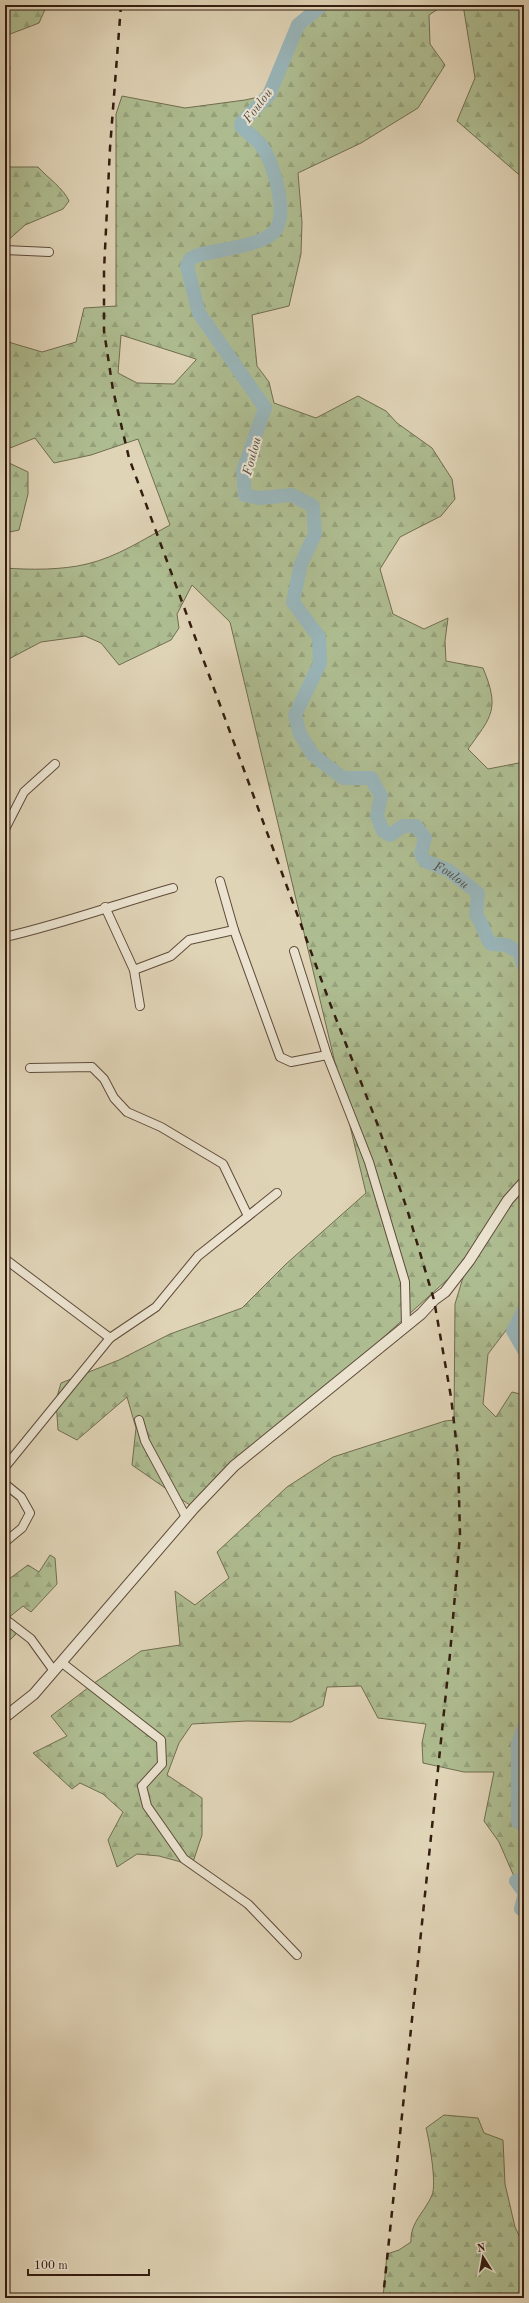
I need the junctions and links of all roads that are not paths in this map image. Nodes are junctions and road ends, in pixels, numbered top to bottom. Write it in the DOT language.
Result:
graph roads {
  1 [pos="5,250"];
  2 [pos="49,252"];
  3 [pos="55,764"];
  4 [pos="5,829"];
  5 [pos="220,881"];
  6 [pos="173,888"];
  7 [pos="105,907"];
  8 [pos="234,930"];
  9 [pos="5,937"];
  10 [pos="294,950"];
  11 [pos="134,970"];
  12 [pos="140,1006"];
  13 [pos="328,1054"];
  14 [pos="30,1068"];
  15 [pos="524,1182"];
  16 [pos="277,1193"];
  17 [pos="248,1216"];
  18 [pos="5,1259"];
  19 [pos="406,1326"];
  20 [pos="110,1338"];
  21 [pos="139,1420"];
  22 [pos="5,1467"];
  23 [pos="5,1484"];
  24 [pos="186,1517"];
  25 [pos="5,1542"];
  26 [pos="5,1619"];
  27 [pos="61,1662"];
  28 [pos="54,1671"];
  29 [pos="5,1717"];
  30 [pos="297,1955"];
  1 -- 2 [label="street"];
  3 -- 4 [label="street"];
  5 -- 8 [label="street"];
  6 -- 7 [label="street"];
  7 -- 9 [label="street"];
  7 -- 11 [label="street"];
  8 -- 11 [label="street"];
  8 -- 13 [label="street"];
  10 -- 13 [label="street"];
  11 -- 12 [label="street"];
  13 -- 19 [label="street"];
  14 -- 17 [label="street"];
  15 -- 19 [label="street"];
  16 -- 17 [label="street"];
  17 -- 20 [label="street"];
  18 -- 20 [label="street"];
  19 -- 24 [label="street"];
  20 -- 22 [label="street"];
  21 -- 24 [label="street"];
  23 -- 25 [label="street"];
  24 -- 27 [label="street"];
  26 -- 28 [label="street"];
  27 -- 28 [label="street"];
  27 -- 30 [label="street"];
  28 -- 29 [label="street"];
}
